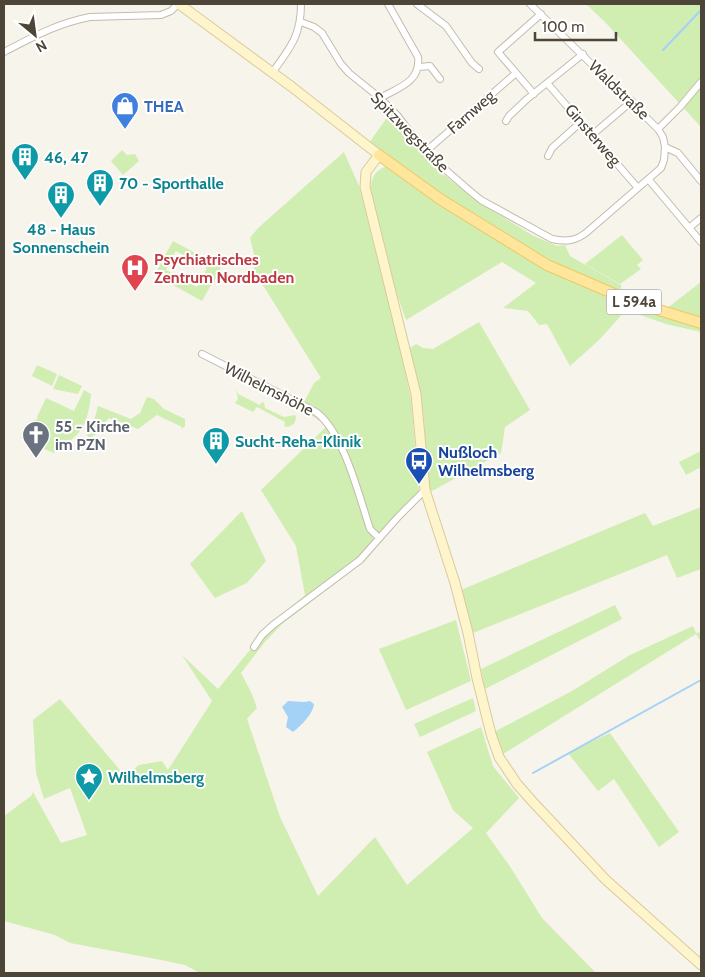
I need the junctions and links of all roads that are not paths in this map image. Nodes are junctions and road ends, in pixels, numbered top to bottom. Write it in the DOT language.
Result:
graph roads {
  1 [pos="179,4"];
  2 [pos="300,4"];
  3 [pos="388,4"];
  4 [pos="417,4"];
  5 [pos="530,4"];
  6 [pos="541,14"];
  7 [pos="301,22"];
  8 [pos="4,52"];
  9 [pos="582,54"];
  10 [pos="420,67"];
  11 [pos="479,70"];
  12 [pos="272,73"];
  13 [pos="516,73"];
  14 [pos="440,79"];
  15 [pos="701,82"];
  16 [pos="547,83"];
  17 [pos="534,94"];
  18 [pos="380,98"];
  19 [pos="632,101"];
  20 [pos="506,121"];
  21 [pos="581,122"];
  22 [pos="658,129"];
  23 [pos="592,135"];
  24 [pos="666,147"];
  25 [pos="425,152"];
  26 [pos="379,155"];
  27 [pos="548,156"];
  28 [pos="649,180"];
  29 [pos="701,181"];
  30 [pos="638,188"];
  31 [pos="701,218"];
  32 [pos="690,228"];
  33 [pos="701,240"];
  34 [pos="701,323"];
  35 [pos="202,354"];
  36 [pos="425,490"];
  37 [pos="379,538"];
  38 [pos="254,647"];
  39 [pos="701,965"];
  1 -- 8 [label="street"];
  1 -- 12 [label="main road"];
  2 -- 7 [label="street"];
  3 -- 10 [label="street"];
  4 -- 11 [label="street"];
  5 -- 6 [label="street, Waldstraße"];
  6 -- 9 [label="street, Waldstraße"];
  6 -- 13 [label="street"];
  7 -- 12 [label="street"];
  7 -- 18 [label="street, Spitzwegstraße"];
  9 -- 16 [label="street"];
  9 -- 19 [label="street, Waldstraße"];
  10 -- 14 [label="street"];
  10 -- 18 [label="street"];
  12 -- 26 [label="main road"];
  13 -- 17 [label="street"];
  13 -- 25 [label="street, Farnweg"];
  15 -- 22 [label="street"];
  16 -- 17 [label="street"];
  16 -- 21 [label="street, Ginsterweg"];
  17 -- 20 [label="street"];
  18 -- 25 [label="street, Spitzwegstraße"];
  19 -- 22 [label="street, Waldstraße"];
  19 -- 23 [label="street"];
  21 -- 23 [label="street, Ginsterweg"];
  21 -- 27 [label="street"];
  22 -- 24 [label="street, Waldstraße"];
  23 -- 30 [label="street, Ginsterweg"];
  24 -- 28 [label="street, Spitzwegstraße"];
  24 -- 29 [label="street, Waldstraße"];
  25 -- 30 [label="street, Spitzwegstraße"];
  26 -- 34 [label="main road, L 594a"];
  26 -- 36 [label="main road"];
  28 -- 30 [label="street, Spitzwegstraße"];
  28 -- 32 [label="street"];
  31 -- 32 [label="street"];
  32 -- 33 [label="street"];
  35 -- 37 [label="street, Wilhelmshöhe"];
  36 -- 37 [label="street"];
  36 -- 39 [label="main road"];
  37 -- 38 [label="street"];
}
